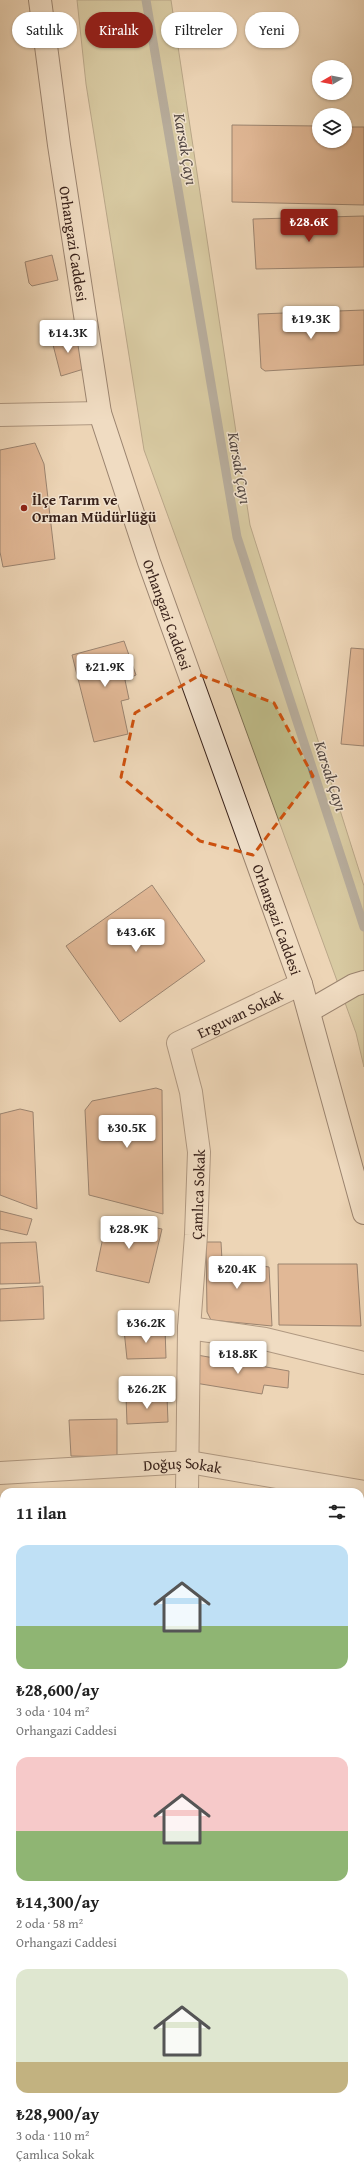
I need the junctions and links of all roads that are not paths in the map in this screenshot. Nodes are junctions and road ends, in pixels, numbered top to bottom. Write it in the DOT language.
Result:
graph roads {
  1 [pos="40,0"];
  2 [pos="100,413"];
  3 [pos="0,415"];
  4 [pos="359,983"];
  5 [pos="302,984"];
  6 [pos="309,1011"];
  7 [pos="178,1043"];
  8 [pos="364,1213"];
  9 [pos="189,1328"];
  10 [pos="364,1364"];
  11 [pos="189,1462"];
  12 [pos="0,1473"];
  13 [pos="187,1488"];
  14 [pos="341,1488"];
  1 -- 2 [label="street, Orhangazi Caddesi"];
  2 -- 3 [label="street"];
  2 -- 5 [label="street, Orhangazi Caddesi"];
  4 -- 6 [label="street"];
  5 -- 6 [label="street, Orhangazi Caddesi"];
  5 -- 7 [label="street, Erguvan Sokak"];
  6 -- 8 [label="street, Orhangazi Caddesi"];
  7 -- 9 [label="street, Çamlıca Sokak"];
  9 -- 10 [label="street"];
  9 -- 11 [label="street, Çamlıca Sokak"];
  11 -- 12 [label="street, Doğuş Sokak"];
  11 -- 13 [label="street, Çamlıca Sokak"];
  11 -- 14 [label="street, Doğuş Sokak"];
}
